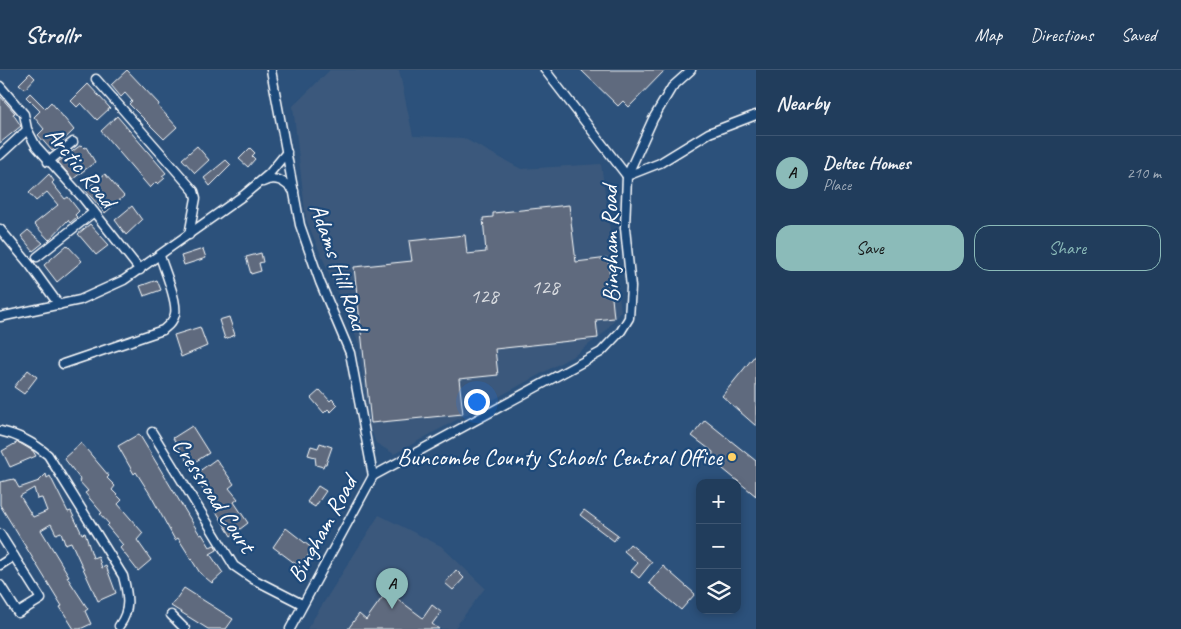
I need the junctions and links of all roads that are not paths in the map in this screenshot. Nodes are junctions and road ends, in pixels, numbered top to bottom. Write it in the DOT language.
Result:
graph roads {
  1 [pos="271,70"];
  2 [pos="545,70"];
  3 [pos="691,70"];
  4 [pos="96,79"];
  5 [pos="0,86"];
  6 [pos="756,116"];
  7 [pos="27,130"];
  8 [pos="73,142"];
  9 [pos="287,152"];
  10 [pos="0,155"];
  11 [pos="48,162"];
  12 [pos="627,176"];
  13 [pos="255,186"];
  14 [pos="294,192"];
  15 [pos="94,212"];
  16 [pos="0,229"];
  17 [pos="189,235"];
  18 [pos="160,256"];
  19 [pos="38,257"];
  20 [pos="140,270"];
  21 [pos="60,305"];
  22 [pos="0,317"];
  23 [pos="63,364"];
  24 [pos="0,430"];
  25 [pos="152,432"];
  26 [pos="373,476"];
  27 [pos="0,534"];
  28 [pos="14,556"];
  29 [pos="0,565"];
  30 [pos="0,585"];
  31 [pos="302,604"];
  32 [pos="170,615"];
  33 [pos="119,626"];
  34 [pos="185,629"];
  35 [pos="290,629"];
  1 -- 9 [label="street, Adams Hill Road"];
  2 -- 12 [label="street"];
  3 -- 12 [label="street, Bingham Road"];
  4 -- 17 [label="street"];
  5 -- 7 [label="street, Arctic Road"];
  6 -- 12 [label="street"];
  7 -- 10 [label="street"];
  7 -- 11 [label="street, Arctic Road"];
  8 -- 11 [label="street"];
  9 -- 13 [label="street"];
  9 -- 14 [label="street, Adams Hill Road"];
  11 -- 15 [label="street, Arctic Road"];
  12 -- 26 [label="street, Bingham Road"];
  13 -- 14 [label="street"];
  13 -- 17 [label="street"];
  14 -- 26 [label="street, Adams Hill Road"];
  15 -- 19 [label="street"];
  15 -- 20 [label="street, Arctic Road"];
  16 -- 21 [label="street"];
  17 -- 18 [label="street"];
  18 -- 20 [label="street"];
  18 -- 23 [label="street"];
  20 -- 21 [label="street"];
  21 -- 22 [label="street"];
  24 -- 33 [label="street"];
  25 -- 31 [label="street, Cressroad Court"];
  26 -- 31 [label="street, Bingham Road"];
  27 -- 28 [label="street"];
  28 -- 29 [label="street"];
  28 -- 30 [label="street"];
  31 -- 35 [label="street, Bingham Road"];
  32 -- 34 [label="street"];
}
